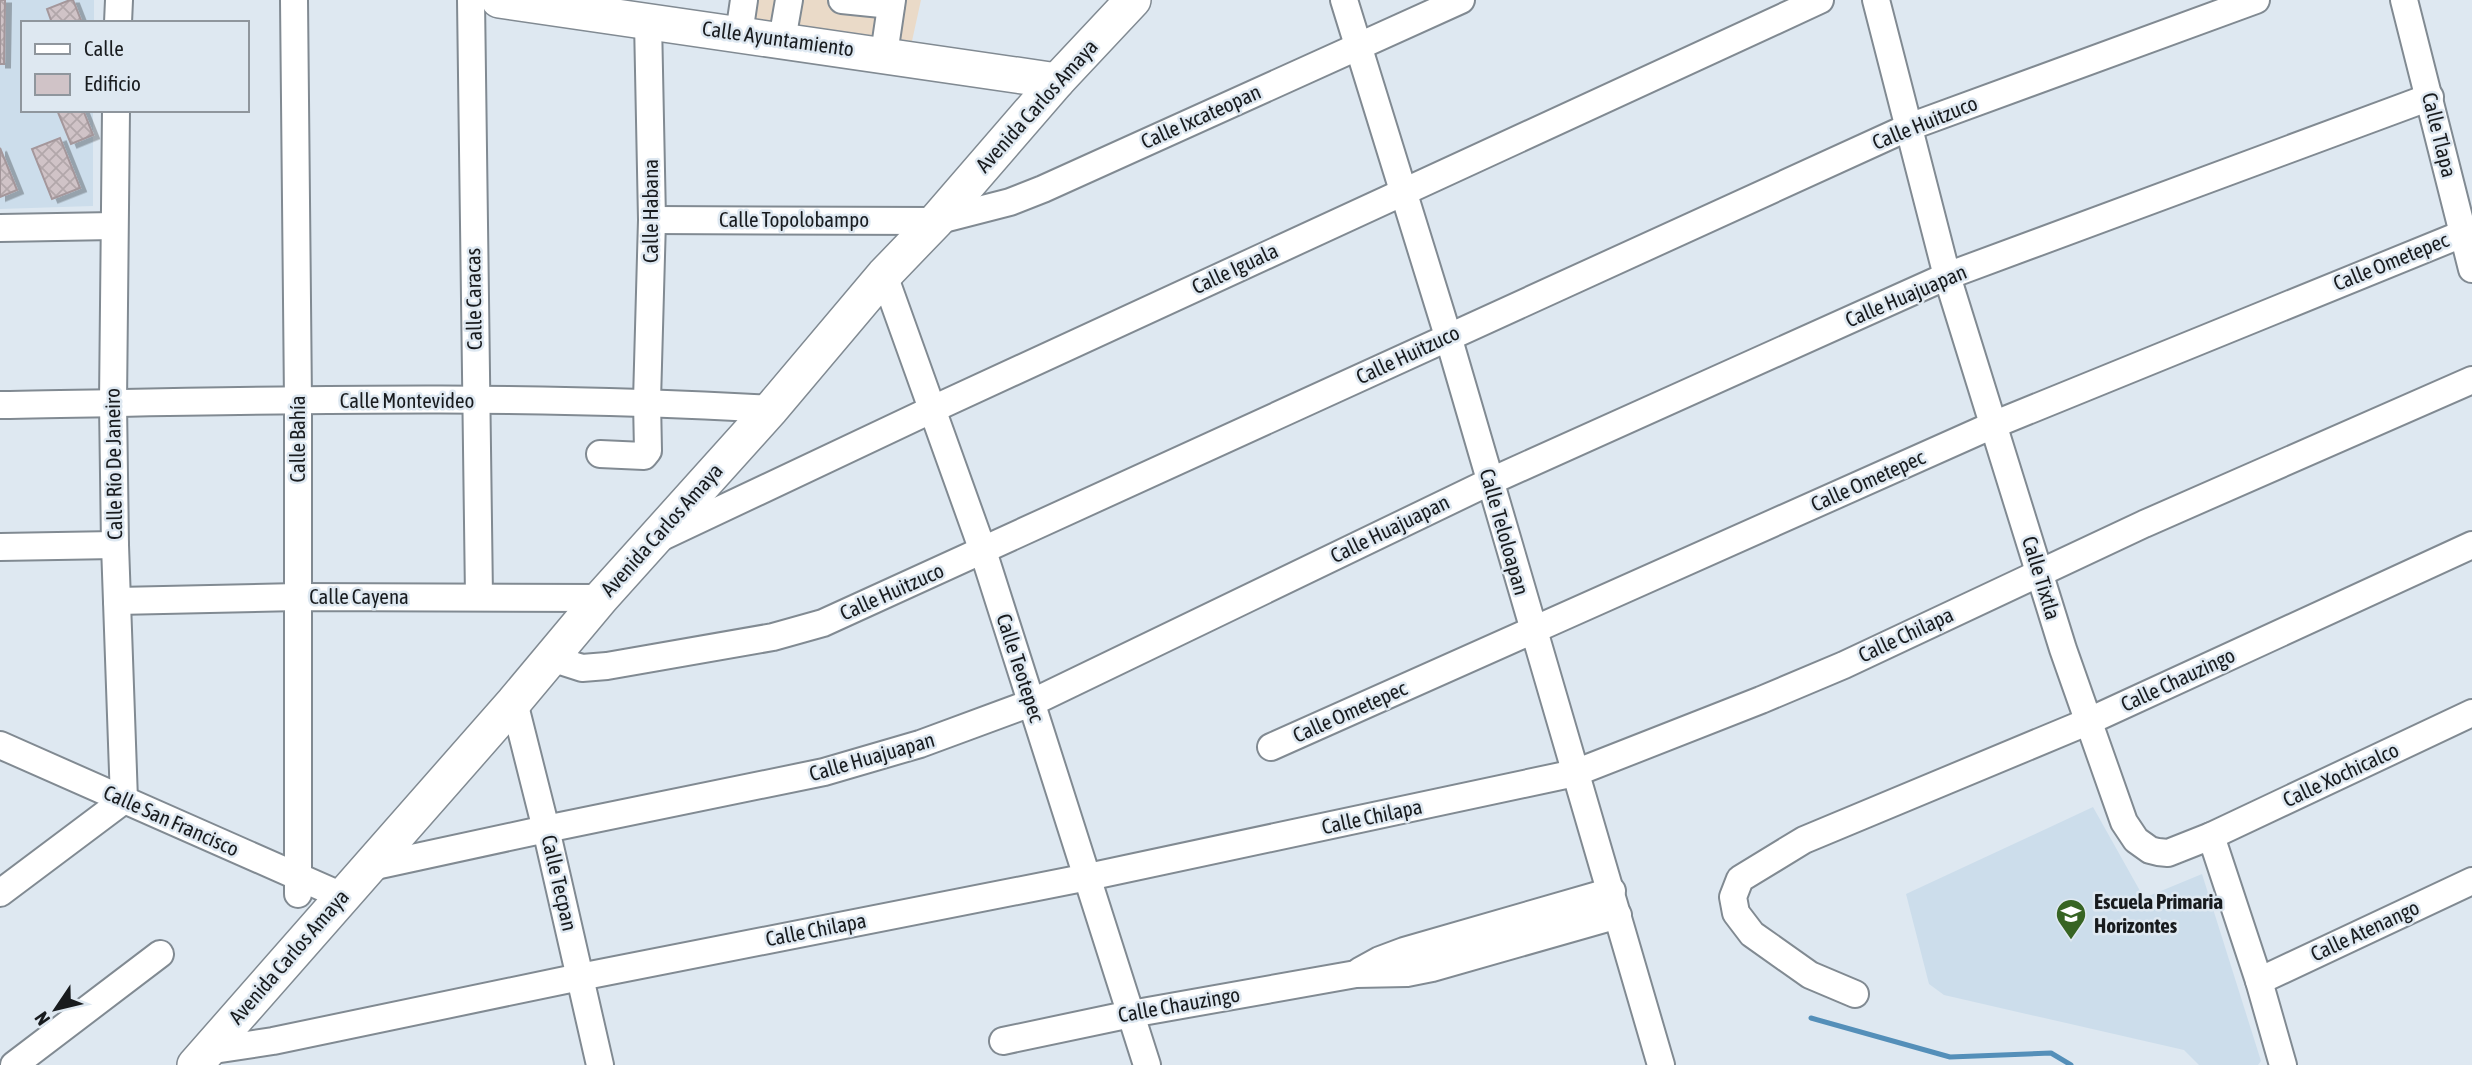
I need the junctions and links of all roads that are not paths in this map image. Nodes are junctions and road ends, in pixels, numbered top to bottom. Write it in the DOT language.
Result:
graph roads {
  1 [pos="119,0"];
  2 [pos="294,0"];
  3 [pos="471,0"];
  4 [pos="500,0"];
  5 [pos="789,0"];
  6 [pos="842,0"];
  7 [pos="1133,0"];
  8 [pos="1344,0"];
  9 [pos="1461,0"];
  10 [pos="1820,0"];
  11 [pos="1877,0"];
  12 [pos="2256,0"];
  13 [pos="2404,0"];
  14 [pos="891,3"];
  15 [pos="742,17"];
  16 [pos="118,21"];
  17 [pos="648,21"];
  18 [pos="782,40"];
  19 [pos="1359,46"];
  20 [pos="884,54"];
  21 [pos="1057,81"];
  22 [pos="2430,97"];
  23 [pos="116,112"];
  24 [pos="1909,127"];
  25 [pos="1404,191"];
  26 [pos="652,220"];
  27 [pos="936,221"];
  28 [pos="114,226"];
  29 [pos="0,228"];
  30 [pos="2467,232"];
  31 [pos="2472,269"];
  32 [pos="884,275"];
  33 [pos="1947,276"];
  34 [pos="1448,336"];
  35 [pos="2472,380"];
  36 [pos="298,401"];
  37 [pos="476,401"];
  38 [pos="647,401"];
  39 [pos="113,403"];
  40 [pos="0,405"];
  41 [pos="771,409"];
  42 [pos="933,409"];
  43 [pos="1993,425"];
  44 [pos="600,454"];
  45 [pos="1489,482"];
  46 [pos="651,542"];
  47 [pos="115,545"];
  48 [pos="2472,545"];
  49 [pos="0,547"];
  50 [pos="983,551"];
  51 [pos="2039,572"];
  52 [pos="298,597"];
  53 [pos="479,597"];
  54 [pos="601,598"];
  55 [pos="117,601"];
  56 [pos="1533,631"];
  57 [pos="551,658"];
  58 [pos="514,702"];
  59 [pos="1031,703"];
  60 [pos="2472,713"];
  61 [pos="2087,722"];
  62 [pos="0,745"];
  63 [pos="1271,747"];
  64 [pos="0,762"];
  65 [pos="1575,773"];
  66 [pos="117,806"];
  67 [pos="546,829"];
  68 [pos="2210,836"];
  69 [pos="366,868"];
  70 [pos="1088,877"];
  71 [pos="2472,881"];
  72 [pos="298,886"];
  73 [pos="0,893"];
  74 [pos="337,902"];
  75 [pos="1615,903"];
  76 [pos="160,954"];
  77 [pos="580,977"];
  78 [pos="2259,981"];
  79 [pos="1855,994"];
  80 [pos="1131,1014"];
  81 [pos="1003,1041"];
  82 [pos="201,1058"];
  83 [pos="1656,1064"];
  84 [pos="14,1065"];
  85 [pos="600,1065"];
  86 [pos="1147,1065"];
  87 [pos="2283,1065"];
  1 -- 16 [label="street"];
  2 -- 36 [label="street, Calle Bahía"];
  3 -- 37 [label="street, Calle Caracas"];
  4 -- 17 [label="main road, Calle Ayuntamiento"];
  5 -- 18 [label="street"];
  6 -- 14 [label="street"];
  7 -- 21 [label="main road, Avenida Carlos Amaya"];
  8 -- 19 [label="street, Calle Teloloapan"];
  9 -- 19 [label="street, Calle Ixcateopan"];
  10 -- 25 [label="street, Calle Iguala"];
  11 -- 24 [label="street, Calle Tixtla"];
  12 -- 24 [label="street, Calle Huitzuco"];
  13 -- 22 [label="street, Calle Tlapa"];
  14 -- 20 [label="street"];
  15 -- 17 [label="main road, Calle Ayuntamiento"];
  15 -- 18 [label="main road, Calle Ayuntamiento"];
  17 -- 26 [label="street, Calle Habana"];
  18 -- 20 [label="main road, Calle Ayuntamiento"];
  19 -- 25 [label="street, Calle Teloloapan"];
  19 -- 27 [label="street, Calle Ixcateopan"];
  20 -- 21 [label="main road, Calle Ayuntamiento"];
  21 -- 27 [label="main road, Avenida Carlos Amaya"];
  22 -- 30 [label="street, Calle Tlapa"];
  22 -- 33 [label="street, Calle Huajuapan"];
  23 -- 28 [label="street, Calle Río De Janeiro"];
  24 -- 33 [label="street, Calle Tixtla"];
  24 -- 34 [label="street, Calle Huitzuco"];
  25 -- 34 [label="street, Calle Teloloapan"];
  25 -- 42 [label="street, Calle Iguala"];
  26 -- 27 [label="street, Calle Topolobampo"];
  26 -- 38 [label="street, Calle Habana"];
  27 -- 32 [label="main road, Avenida Carlos Amaya"];
  28 -- 29 [label="street"];
  28 -- 39 [label="street, Calle Río De Janeiro"];
  30 -- 31 [label="street, Calle Tlapa"];
  30 -- 43 [label="street, Calle Ometepec"];
  32 -- 41 [label="main road, Avenida Carlos Amaya"];
  32 -- 42 [label="street, Calle Teotepec"];
  33 -- 43 [label="street, Calle Tixtla"];
  33 -- 45 [label="street, Calle Huajuapan"];
  34 -- 45 [label="street, Calle Teloloapan"];
  34 -- 50 [label="street, Calle Huitzuco"];
  35 -- 51 [label="street, Calle Chilapa"];
  36 -- 37 [label="street, Calle Montevideo"];
  36 -- 39 [label="street, Calle Montevideo"];
  36 -- 52 [label="street, Calle Bahía"];
  37 -- 38 [label="street, Calle Montevideo"];
  37 -- 53 [label="street, Calle Caracas"];
  38 -- 41 [label="street, Calle Montevideo"];
  38 -- 44 [label="street, Calle Habana"];
  39 -- 40 [label="street, Calle Montevideo"];
  39 -- 47 [label="street, Calle Río De Janeiro"];
  41 -- 46 [label="main road, Avenida Carlos Amaya"];
  42 -- 46 [label="street, Calle Iguala"];
  42 -- 50 [label="street, Calle Teotepec"];
  43 -- 51 [label="street, Calle Tixtla"];
  43 -- 56 [label="street, Calle Ometepec"];
  45 -- 56 [label="street, Calle Teloloapan"];
  45 -- 59 [label="street, Calle Huajuapan"];
  46 -- 54 [label="main road, Avenida Carlos Amaya"];
  47 -- 49 [label="street"];
  47 -- 55 [label="street, Calle Río De Janeiro"];
  48 -- 61 [label="street, Calle Chauzingo"];
  50 -- 57 [label="street, Calle Huitzuco"];
  50 -- 59 [label="street, Calle Teotepec"];
  51 -- 61 [label="street, Calle Tixtla"];
  51 -- 65 [label="street, Calle Chilapa"];
  52 -- 53 [label="street, Calle Cayena"];
  52 -- 55 [label="street, Calle Cayena"];
  52 -- 72 [label="street, Calle Bahía"];
  53 -- 54 [label="street, Calle Cayena"];
  54 -- 57 [label="main road, Avenida Carlos Amaya"];
  55 -- 66 [label="street, Calle Río De Janeiro"];
  56 -- 63 [label="street, Calle Ometepec"];
  56 -- 65 [label="street, Calle Teloloapan"];
  57 -- 58 [label="main road, Avenida Carlos Amaya"];
  58 -- 67 [label="street, Calle Tecpan"];
  58 -- 69 [label="main road, Avenida Carlos Amaya"];
  59 -- 67 [label="street, Calle Huajuapan"];
  59 -- 70 [label="street, Calle Teotepec"];
  60 -- 68 [label="street, Calle Xochicalco"];
  61 -- 68 [label="street, Calle Tixtla"];
  61 -- 79 [label="street, Calle Chauzingo"];
  62 -- 66 [label="street, Calle San Francisco"];
  64 -- 66 [label="street, Calle San Francisco"];
  65 -- 70 [label="street, Calle Chilapa"];
  65 -- 75 [label="street, Calle Teloloapan"];
  66 -- 72 [label="street, Calle San Francisco"];
  66 -- 73 [label="street"];
  67 -- 69 [label="street, Calle Huajuapan"];
  67 -- 77 [label="street, Calle Tecpan"];
  68 -- 78 [label="street"];
  69 -- 74 [label="main road, Avenida Carlos Amaya"];
  70 -- 77 [label="street, Calle Chilapa"];
  70 -- 80 [label="street, Calle Teotepec"];
  71 -- 78 [label="street, Calle Atenango"];
  72 -- 74 [label="street, Calle San Francisco"];
  74 -- 82 [label="main road, Avenida Carlos Amaya"];
  75 -- 80 [label="street, Calle Chauzingo"];
  75 -- 83 [label="street, Calle Teloloapan"];
  76 -- 84 [label="street"];
  77 -- 82 [label="street, Calle Chilapa"];
  77 -- 85 [label="street, Calle Tecpan"];
  78 -- 87 [label="street"];
  80 -- 81 [label="street, Calle Chauzingo"];
  80 -- 86 [label="street, Calle Teotepec"];
}
